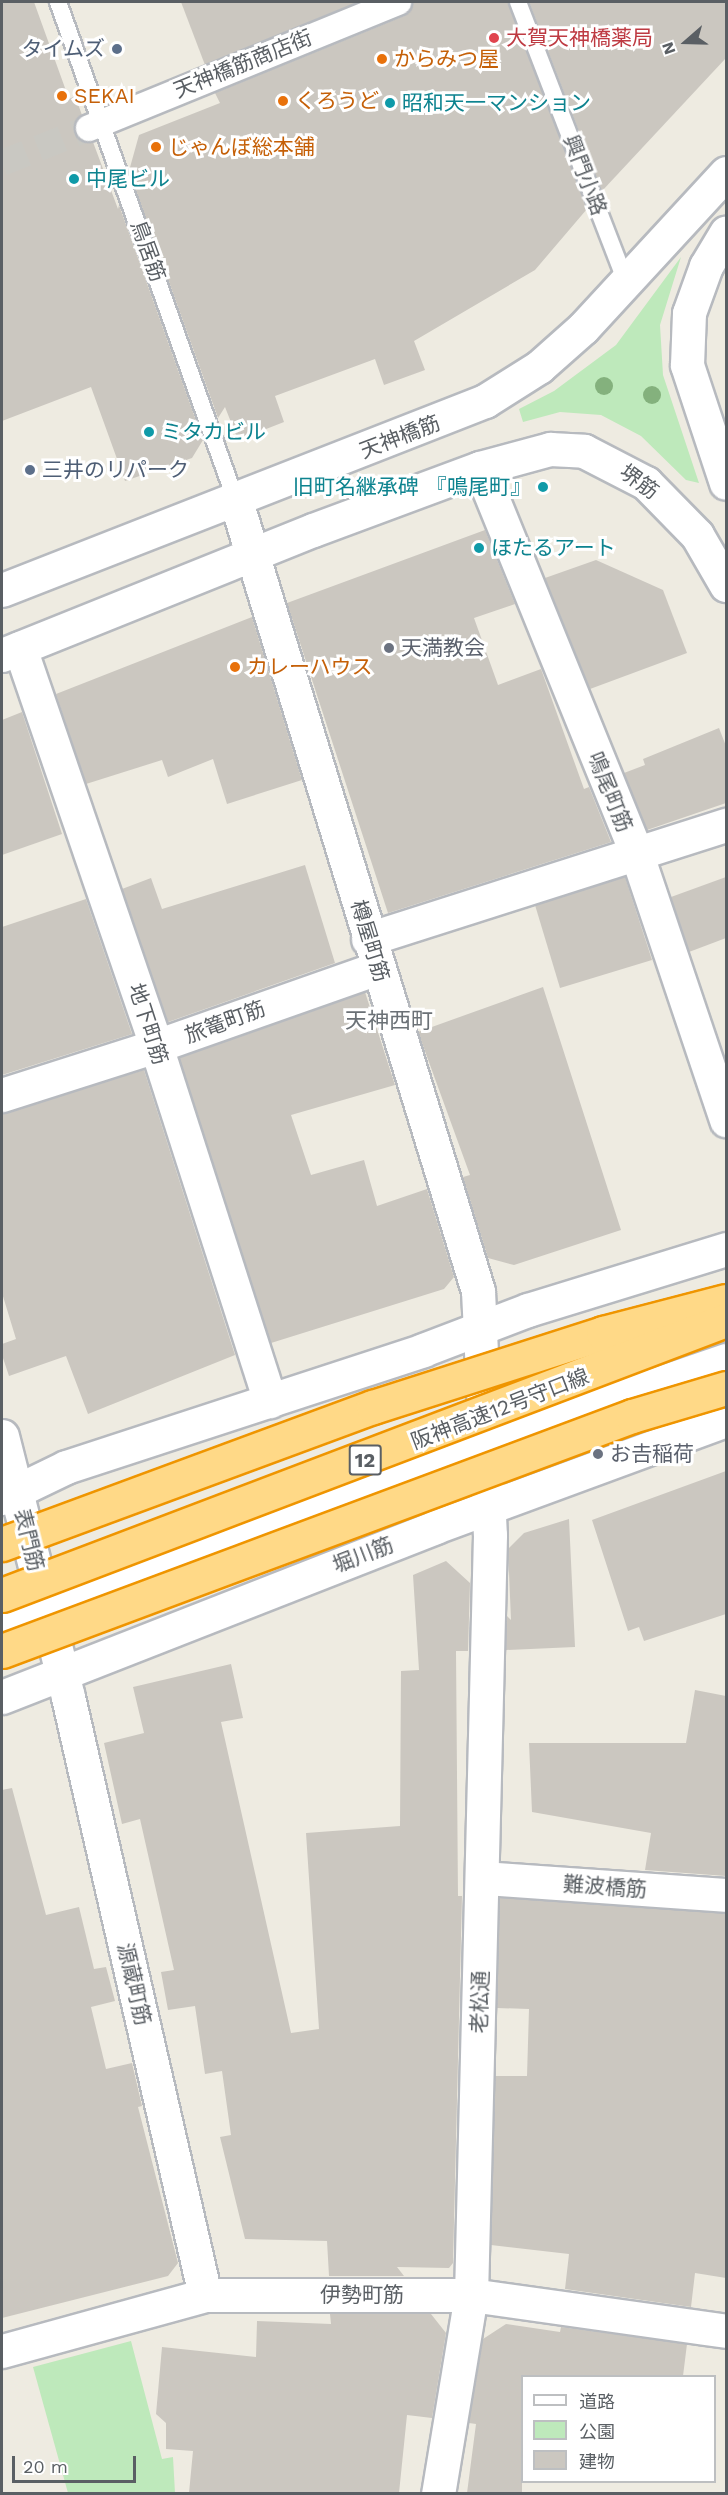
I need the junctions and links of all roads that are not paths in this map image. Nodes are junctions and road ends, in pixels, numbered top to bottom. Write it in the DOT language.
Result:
graph roads {
  1 [pos="58,2"];
  2 [pos="398,2"];
  3 [pos="518,2"];
  4 [pos="95,125"];
  5 [pos="726,173"];
  6 [pos="726,233"];
  7 [pos="626,282"];
  8 [pos="480,468"];
  9 [pos="726,483"];
  10 [pos="236,501"];
  11 [pos="254,555"];
  12 [pos="726,585"];
  13 [pos="2,589"];
  14 [pos="11,652"];
  15 [pos="726,825"];
  16 [pos="635,852"];
  17 [pos="373,953"];
  18 [pos="156,1046"];
  19 [pos="2,1095"];
  20 [pos="726,1120"];
  21 [pos="726,1249"];
  22 [pos="726,1301"];
  23 [pos="726,1320"];
  24 [pos="480,1328"];
  25 [pos="726,1360"];
  26 [pos="726,1388"];
  27 [pos="270,1401"];
  28 [pos="726,1420"];
  29 [pos="2,1436"];
  30 [pos="486,1442"];
  31 [pos="9,1495"];
  32 [pos="489,1508"];
  33 [pos="2,1544"];
  34 [pos="2,1595"];
  35 [pos="46,1609"];
  36 [pos="2,1624"];
  37 [pos="2,1651"];
  38 [pos="62,1673"];
  39 [pos="2,1697"];
  40 [pos="484,1878"];
  41 [pos="726,1895"];
  42 [pos="205,2295"];
  43 [pos="471,2295"];
  44 [pos="726,2331"];
  45 [pos="2,2351"];
  46 [pos="438,2493"];
  1 -- 4 [label="lane, 鳥居筋"];
  2 -- 4 [label="street, 天神橋筋商店街"];
  3 -- 7 [label="lane, 興門小路"];
  4 -- 10 [label="lane, 鳥居筋"];
  5 -- 7 [label="street, 天神橋筋"];
  6 -- 9 [label="street"];
  7 -- 10 [label="street, 天神橋筋"];
  8 -- 11 [label="street"];
  8 -- 12 [label="street, 堺筋"];
  8 -- 16 [label="street, 鳴尾町筋"];
  10 -- 11 [label="street, 樽屋町筋"];
  10 -- 13 [label="street, 天神橋筋"];
  11 -- 14 [label="street"];
  11 -- 17 [label="street, 樽屋町筋"];
  14 -- 18 [label="street, 地下町筋"];
  15 -- 16 [label="street, 旅篭町筋"];
  16 -- 17 [label="street, 旅篭町筋"];
  16 -- 20 [label="street, 鳴尾町筋"];
  17 -- 18 [label="street, 旅篭町筋"];
  17 -- 24 [label="street, 樽屋町筋"];
  18 -- 19 [label="street, 旅篭町筋"];
  18 -- 27 [label="street, 地下町筋"];
  21 -- 24 [label="street"];
  22 -- 33 [label="highway, bridge"];
  23 -- 34 [label="highway, 阪神高速12号守口線 / 12, bridge"];
  24 -- 27 [label="street"];
  24 -- 30 [label="street, 樽屋町筋"];
  25 -- 30 [label="street"];
  26 -- 37 [label="highway, 12, bridge"];
  27 -- 31 [label="street"];
  28 -- 32 [label="street, 堀川筋"];
  29 -- 31 [label="street, 表門筋"];
  30 -- 32 [label="street, 老松通"];
  30 -- 35 [label="street"];
  31 -- 35 [label="street, 表門筋"];
  32 -- 38 [label="street, 堀川筋"];
  32 -- 40 [label="street, 老松通"];
  35 -- 36 [label="street"];
  35 -- 38 [label="street, 表門筋"];
  38 -- 39 [label="street, 堀川筋"];
  38 -- 42 [label="street, 源蔵町筋"];
  40 -- 41 [label="street, 難波橋筋"];
  40 -- 43 [label="street, 老松通"];
  42 -- 43 [label="street, 伊勢町筋"];
  42 -- 45 [label="street, 伊勢町筋"];
  43 -- 44 [label="street, 伊勢町筋"];
  43 -- 46 [label="street, 老松通"];
}
